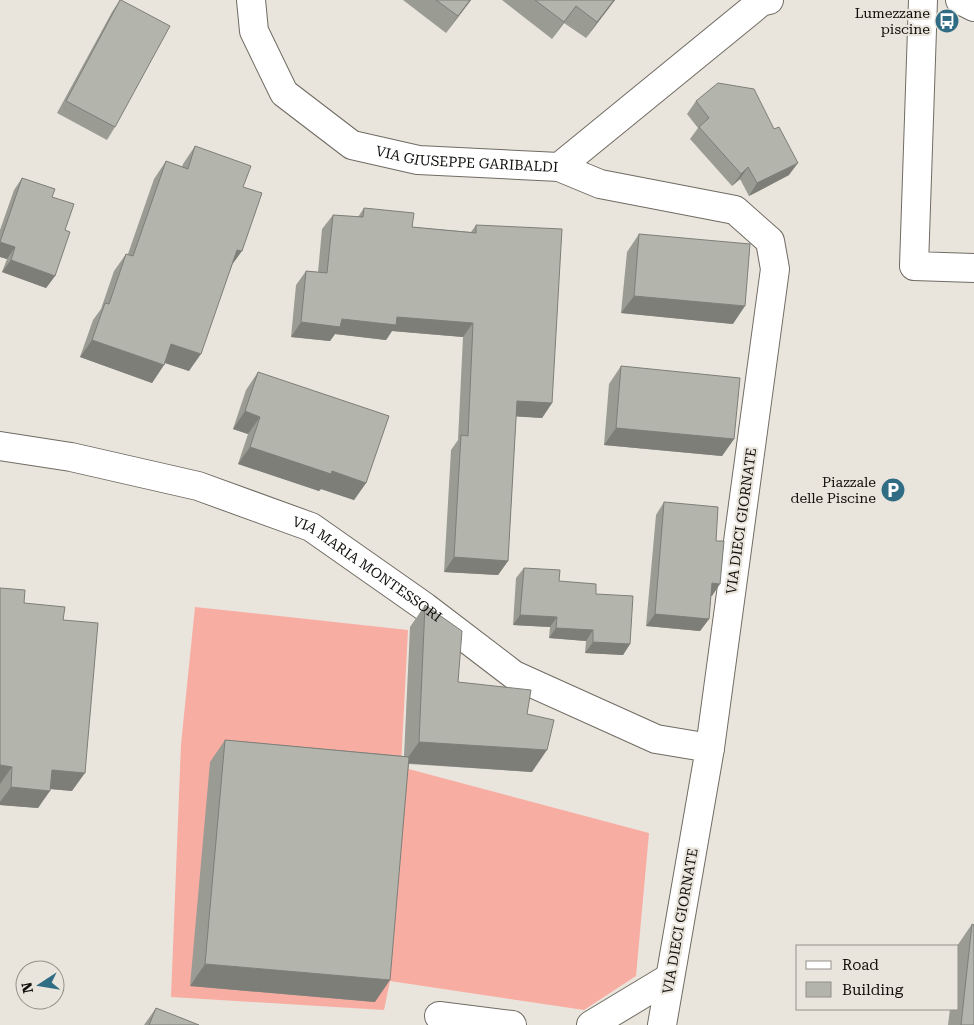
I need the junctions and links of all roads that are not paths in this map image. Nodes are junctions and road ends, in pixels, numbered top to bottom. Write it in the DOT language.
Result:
graph roads {
  1 [pos="252,0"];
  2 [pos="769,0"];
  3 [pos="923,0"];
  4 [pos="960,0"];
  5 [pos="974,7"];
  6 [pos="559,167"];
  7 [pos="974,268"];
  8 [pos="0,446"];
  9 [pos="710,748"];
  10 [pos="669,978"];
  11 [pos="439,1016"];
  12 [pos="512,1025"];
  13 [pos="591,1025"];
  14 [pos="662,1025"];
  1 -- 6 [label="street, VIA GIUSEPPE GARIBALDI"];
  2 -- 6 [label="street, VIA GIUSEPPE GARIBALDI"];
  3 -- 7 [label="street"];
  4 -- 5 [label="street"];
  6 -- 9 [label="street, VIA DIECI GIORNATE"];
  8 -- 9 [label="street, VIA MARIA MONTESSORI"];
  9 -- 10 [label="street, VIA DIECI GIORNATE"];
  10 -- 13 [label="street"];
  10 -- 14 [label="street, VIA DIECI GIORNATE"];
  11 -- 12 [label="street"];
}
